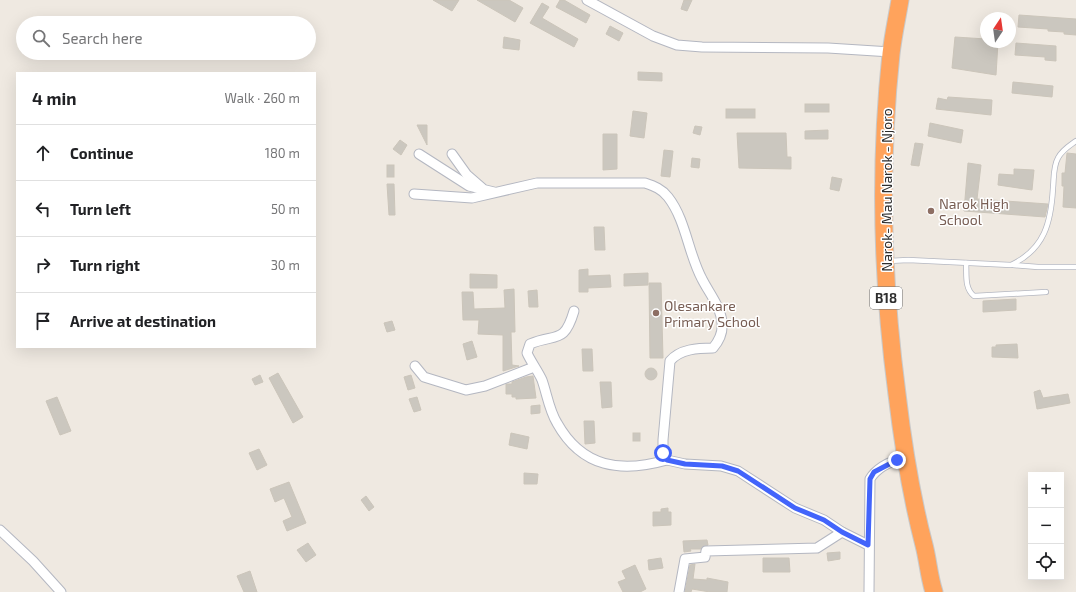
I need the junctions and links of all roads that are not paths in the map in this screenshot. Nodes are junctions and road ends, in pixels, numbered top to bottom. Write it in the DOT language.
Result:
graph roads {
  1 [pos="587,0"];
  2 [pos="900,0"];
  3 [pos="891,52"];
  4 [pos="1076,141"];
  5 [pos="419,154"];
  6 [pos="452,154"];
  7 [pos="483,189"];
  8 [pos="497,193"];
  9 [pos="414,194"];
  10 [pos="885,262"];
  11 [pos="966,263"];
  12 [pos="1012,265"];
  13 [pos="1076,267"];
  14 [pos="1046,292"];
  15 [pos="574,311"];
  16 [pos="415,366"];
  17 [pos="534,367"];
  18 [pos="905,457"];
  19 [pos="667,460"];
  20 [pos="0,530"];
  21 [pos="842,532"];
  22 [pos="868,545"];
  23 [pos="61,592"];
  24 [pos="679,592"];
  25 [pos="868,592"];
  26 [pos="934,592"];
  1 -- 3 [label="street"];
  2 -- 3 [label="highway, Narok- Mau Narok - Njoro / B18"];
  3 -- 10 [label="highway, Narok- Mau Narok - Njoro / B18"];
  4 -- 12 [label="lane"];
  5 -- 7 [label="street"];
  6 -- 7 [label="street"];
  7 -- 8 [label="street"];
  8 -- 9 [label="street"];
  8 -- 19 [label="street"];
  10 -- 11 [label="lane"];
  10 -- 18 [label="highway, Narok- Mau Narok - Njoro / B18"];
  11 -- 12 [label="lane"];
  11 -- 14 [label="lane"];
  12 -- 13 [label="lane"];
  15 -- 17 [label="street"];
  16 -- 17 [label="street"];
  17 -- 19 [label="street"];
  18 -- 22 [label="street"];
  18 -- 26 [label="highway, Narok- Mau Narok - Njoro / B18"];
  19 -- 21 [label="street"];
  20 -- 23 [label="street"];
  21 -- 22 [label="street"];
  21 -- 24 [label="street"];
  22 -- 25 [label="street"];
}
